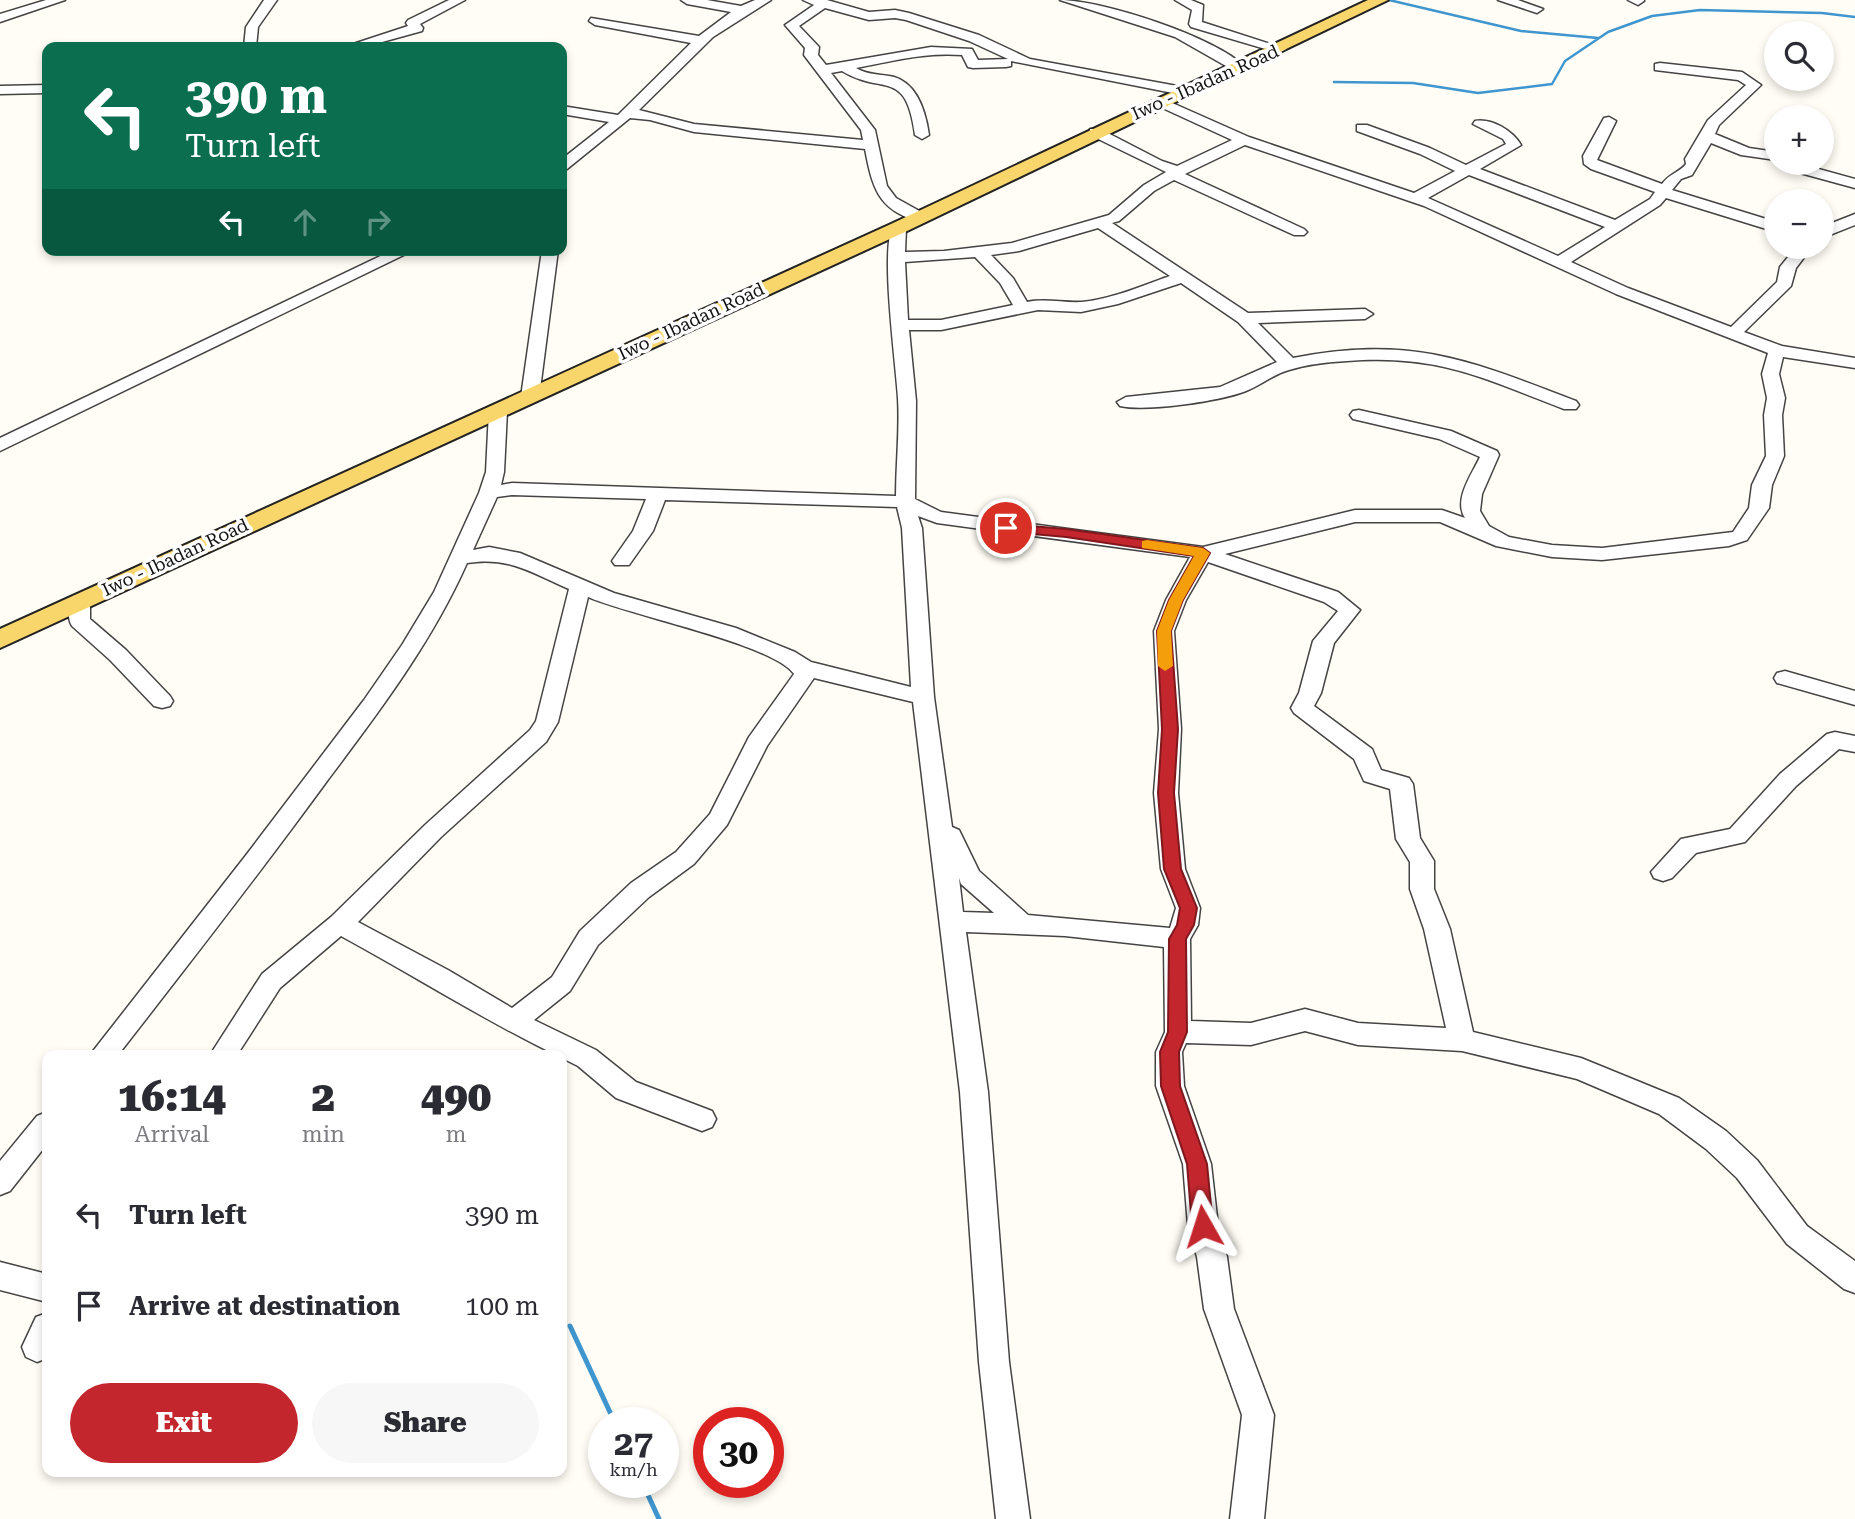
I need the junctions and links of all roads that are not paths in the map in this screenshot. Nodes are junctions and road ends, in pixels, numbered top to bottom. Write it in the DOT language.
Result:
graph roads {
  1 [pos="59,0"];
  2 [pos="271,0"];
  3 [pos="459,0"];
  4 [pos="687,0"];
  5 [pos="765,0"];
  6 [pos="809,0"];
  7 [pos="1066,0"];
  8 [pos="1181,0"];
  9 [pos="1504,0"];
  10 [pos="1376,2"];
  11 [pos="824,3"];
  12 [pos="1537,9"];
  13 [pos="740,10"];
  14 [pos="0,19"];
  15 [pos="595,21"];
  16 [pos="1195,24"];
  17 [pos="1181,34"];
  18 [pos="703,41"];
  19 [pos="250,42"];
  20 [pos="368,42"];
  21 [pos="1279,49"];
  22 [pos="1006,63"];
  23 [pos="1238,67"];
  24 [pos="1660,67"];
  25 [pos="845,68"];
  26 [pos="822,70"];
  27 [pos="42,89"];
  28 [pos="0,90"];
  29 [pos="1188,92"];
  30 [pos="1161,102"];
  31 [pos="567,111"];
  32 [pos="622,117"];
  33 [pos="1609,121"];
  34 [pos="1480,124"];
  35 [pos="1362,128"];
  36 [pos="1095,132"];
  37 [pos="922,135"];
  38 [pos="1707,136"];
  39 [pos="1244,140"];
  40 [pos="872,145"];
  41 [pos="1764,154"];
  42 [pos="567,163"];
  43 [pos="1468,170"];
  44 [pos="1176,172"];
  45 [pos="1823,175"];
  46 [pos="1855,184"];
  47 [pos="1663,191"];
  48 [pos="1416,198"];
  49 [pos="1855,219"];
  50 [pos="908,222"];
  51 [pos="1100,222"];
  52 [pos="1764,223"];
  53 [pos="1616,226"];
  54 [pos="1834,228"];
  55 [pos="1299,232"];
  56 [pos="979,252"];
  57 [pos="394,256"];
  58 [pos="549,256"];
  59 [pos="899,257"];
  60 [pos="1794,259"];
  61 [pos="1560,262"];
  62 [pos="1181,278"];
  63 [pos="1022,307"];
  64 [pos="1365,314"];
  65 [pos="1244,318"];
  66 [pos="900,326"];
  67 [pos="1734,332"];
  68 [pos="1778,351"];
  69 [pos="1855,363"];
  70 [pos="1289,364"];
  71 [pos="530,397"];
  72 [pos="1126,402"];
  73 [pos="1570,405"];
  74 [pos="498,411"];
  75 [pos="1359,415"];
  76 [pos="0,445"];
  77 [pos="489,493"];
  78 [pos="657,495"];
  79 [pos="905,502"];
  80 [pos="1489,534"];
  81 [pos="1203,553"];
  82 [pos="460,558"];
  83 [pos="622,561"];
  84 [pos="580,587"];
  85 [pos="80,601"];
  86 [pos="0,639"];
  87 [pos="804,668"];
  88 [pos="1785,678"];
  89 [pos="923,697"];
  90 [pos="1855,698"];
  91 [pos="162,701"];
  92 [pos="1855,744"];
  93 [pos="941,820"];
  94 [pos="1663,872"];
  95 [pos="954,922"];
  96 [pos="1020,922"];
  97 [pos="340,924"];
  98 [pos="1177,939"];
  99 [pos="513,1022"];
  100 [pos="1178,1032"];
  101 [pos="1462,1040"];
  102 [pos="107,1050"];
  103 [pos="226,1050"];
  104 [pos="702,1119"];
  105 [pos="42,1130"];
  106 [pos="0,1182"];
  107 [pos="0,1276"];
  108 [pos="1855,1279"];
  109 [pos="42,1287"];
  110 [pos="1013,1519"];
  111 [pos="1247,1519"];
  1 -- 14 [label="street"];
  2 -- 19 [label="street"];
  3 -- 20 [label="street"];
  4 -- 13 [label="street"];
  5 -- 13 [label="street"];
  6 -- 11 [label="street"];
  7 -- 17 [label="street"];
  8 -- 16 [label="street"];
  9 -- 12 [label="street"];
  10 -- 21 [label="main road, Iwo - Ibadan Road"];
  11 -- 26 [label="street"];
  11 -- 29 [label="street"];
  13 -- 18 [label="street"];
  15 -- 18 [label="street"];
  16 -- 17 [label="street"];
  16 -- 21 [label="street"];
  17 -- 23 [label="street"];
  18 -- 32 [label="street"];
  21 -- 23 [label="main road, Iwo - Ibadan Road"];
  22 -- 25 [label="street"];
  23 -- 29 [label="main road, Iwo - Ibadan Road"];
  24 -- 38 [label="street"];
  25 -- 26 [label="street"];
  25 -- 37 [label="street"];
  26 -- 40 [label="street"];
  27 -- 28 [label="street"];
  29 -- 30 [label="main road, Iwo - Ibadan Road"];
  30 -- 36 [label="main road, Iwo - Ibadan Road"];
  30 -- 39 [label="street"];
  31 -- 32 [label="street"];
  32 -- 40 [label="street"];
  32 -- 42 [label="street"];
  33 -- 47 [label="street"];
  34 -- 43 [label="street"];
  35 -- 43 [label="street"];
  36 -- 44 [label="street"];
  36 -- 50 [label="main road, Iwo - Ibadan Road"];
  38 -- 41 [label="street"];
  38 -- 47 [label="street"];
  39 -- 44 [label="street"];
  39 -- 48 [label="street"];
  40 -- 50 [label="street"];
  43 -- 48 [label="street"];
  43 -- 53 [label="street"];
  44 -- 51 [label="street"];
  44 -- 55 [label="street"];
  45 -- 46 [label="street"];
  47 -- 52 [label="street"];
  47 -- 53 [label="street"];
  48 -- 61 [label="street"];
  49 -- 54 [label="street"];
  50 -- 59 [label="street"];
  50 -- 71 [label="main road, Iwo - Ibadan Road"];
  51 -- 56 [label="street"];
  51 -- 62 [label="street"];
  53 -- 61 [label="street"];
  56 -- 59 [label="street"];
  56 -- 63 [label="street"];
  57 -- 76 [label="street"];
  58 -- 71 [label="street"];
  59 -- 66 [label="street"];
  60 -- 67 [label="street"];
  61 -- 67 [label="street"];
  62 -- 63 [label="street"];
  62 -- 65 [label="street"];
  63 -- 66 [label="street"];
  64 -- 65 [label="street"];
  65 -- 70 [label="street"];
  66 -- 79 [label="street"];
  67 -- 68 [label="street"];
  68 -- 69 [label="street"];
  68 -- 80 [label="street"];
  70 -- 72 [label="street"];
  70 -- 73 [label="street"];
  71 -- 74 [label="main road, Iwo - Ibadan Road"];
  74 -- 77 [label="street"];
  74 -- 85 [label="main road, Iwo - Ibadan Road"];
  75 -- 80 [label="street"];
  77 -- 78 [label="street"];
  77 -- 82 [label="street"];
  78 -- 79 [label="street"];
  78 -- 83 [label="street"];
  79 -- 81 [label="street"];
  79 -- 89 [label="street"];
  80 -- 81 [label="street"];
  81 -- 98 [label="street"];
  81 -- 101 [label="street"];
  82 -- 84 [label="street"];
  82 -- 102 [label="street"];
  84 -- 87 [label="street"];
  84 -- 97 [label="street"];
  85 -- 86 [label="main road, Iwo - Ibadan Road"];
  85 -- 91 [label="street"];
  87 -- 89 [label="street"];
  87 -- 99 [label="street"];
  88 -- 90 [label="street"];
  89 -- 93 [label="street"];
  92 -- 94 [label="street"];
  93 -- 95 [label="street"];
  93 -- 96 [label="street"];
  95 -- 96 [label="street"];
  95 -- 110 [label="street"];
  96 -- 98 [label="street"];
  97 -- 99 [label="street"];
  97 -- 103 [label="street"];
  98 -- 100 [label="street"];
  99 -- 104 [label="street"];
  100 -- 101 [label="street"];
  100 -- 111 [label="street"];
  101 -- 108 [label="street"];
  105 -- 106 [label="street"];
  107 -- 109 [label="street"];
}
